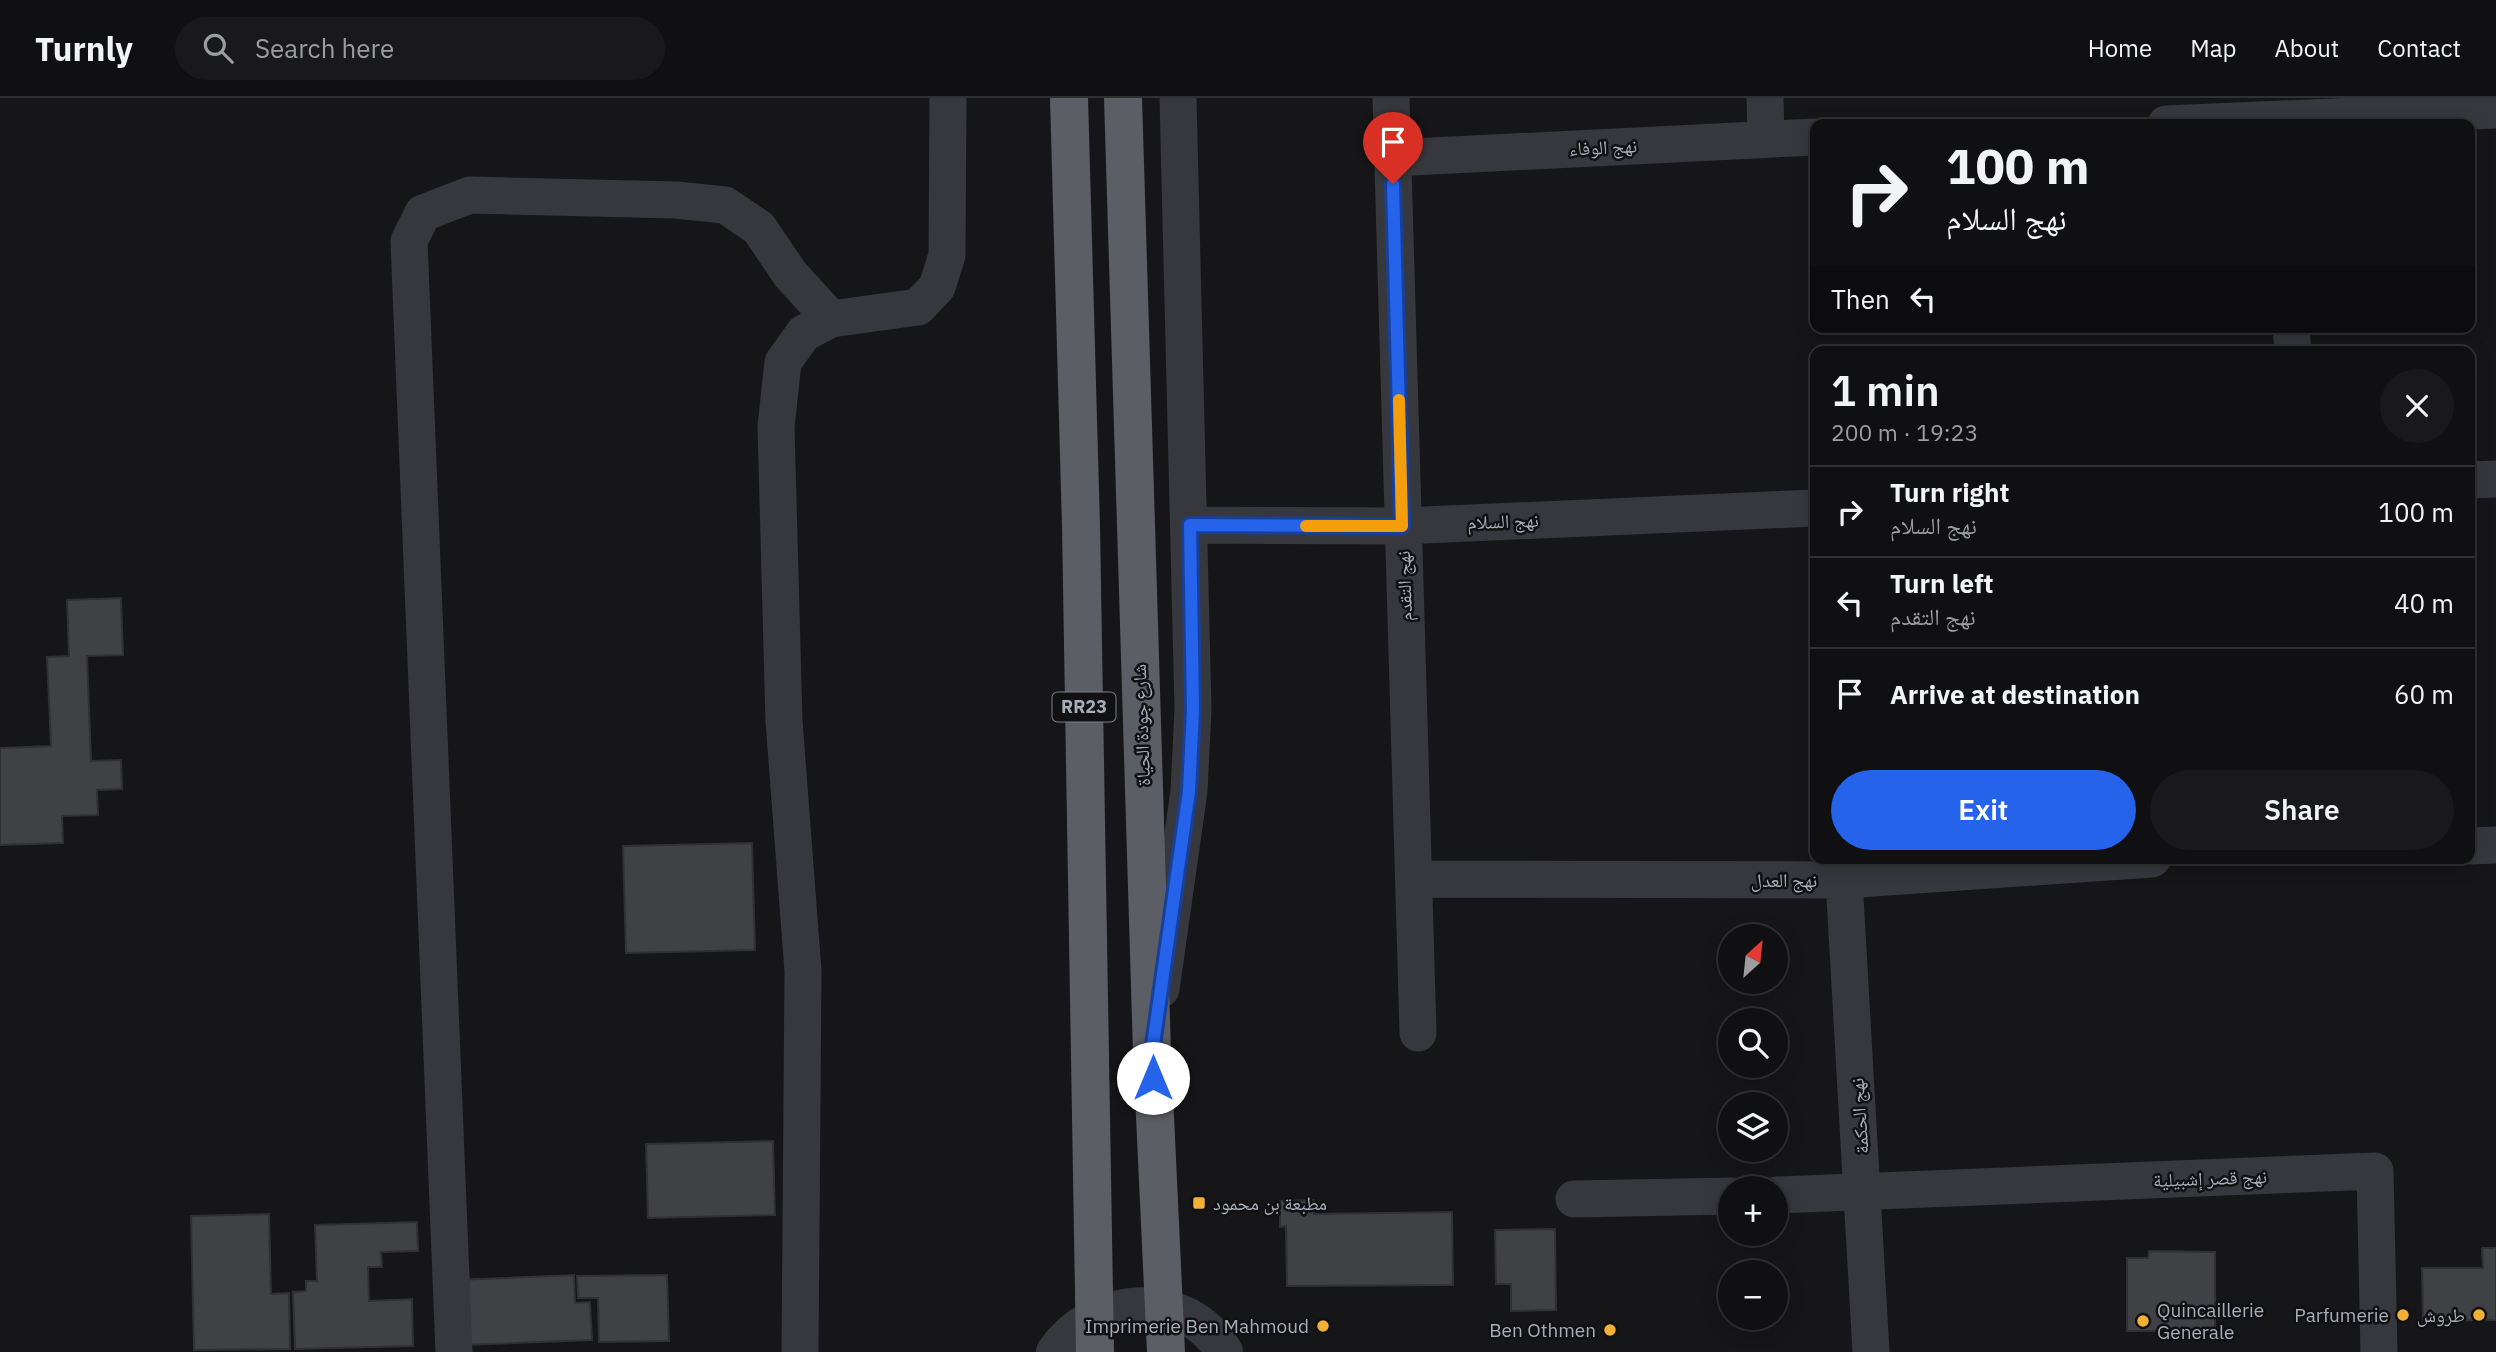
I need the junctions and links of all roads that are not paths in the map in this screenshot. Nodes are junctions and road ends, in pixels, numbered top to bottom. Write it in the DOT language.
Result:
graph roads {
  1 [pos="948,98"];
  2 [pos="1069,98"];
  3 [pos="1123,98"];
  4 [pos="1178,98"];
  5 [pos="1391,98"];
  6 [pos="1765,98"];
  7 [pos="2496,110"];
  8 [pos="2329,119"];
  9 [pos="1810,137"];
  10 [pos="1766,139"];
  11 [pos="1392,158"];
  12 [pos="831,319"];
  13 [pos="2496,479"];
  14 [pos="2475,481"];
  15 [pos="1810,508"];
  16 [pos="1190,525"];
  17 [pos="1402,526"];
  18 [pos="2496,845"];
  19 [pos="2475,846"];
  20 [pos="2079,864"];
  21 [pos="1414,879"];
  22 [pos="1844,880"];
  23 [pos="1418,1033"];
  24 [pos="1152,1052"];
  25 [pos="1865,1193"];
  26 [pos="1788,1195"];
  27 [pos="1718,1196"];
  28 [pos="1574,1199"];
  29 [pos="1164,1308"];
  30 [pos="1072,1341"];
  31 [pos="1226,1350"];
  32 [pos="454,1352"];
  33 [pos="800,1352"];
  34 [pos="1166,1352"];
  35 [pos="1871,1352"];
  36 [pos="2379,1352"];
  1 -- 12 [label="street"];
  2 -- 30 [label="highway, RR23"];
  3 -- 24 [label="highway, شارع جودة الحياة / RR23"];
  4 -- 16 [label="street"];
  5 -- 11 [label="street, نهج التقدم"];
  6 -- 10 [label="street"];
  7 -- 8 [label="street"];
  9 -- 10 [label="street, نهج الوفاء"];
  10 -- 11 [label="street, نهج الوفاء"];
  11 -- 17 [label="street, نهج التقدم"];
  12 -- 32 [label="street"];
  12 -- 33 [label="street"];
  13 -- 14 [label="street"];
  15 -- 17 [label="street, نهج السلام"];
  16 -- 17 [label="street, نهج السلام"];
  16 -- 24 [label="street"];
  17 -- 21 [label="street, نهج التقدم"];
  18 -- 19 [label="street"];
  20 -- 22 [label="street, نهج العدل"];
  21 -- 22 [label="street, نهج العدل"];
  21 -- 23 [label="street, نهج التقدم"];
  22 -- 25 [label="street, نهج الحكمة"];
  24 -- 29 [label="highway, شارع جودة الحياة / RR23"];
  25 -- 26 [label="street"];
  25 -- 35 [label="street, نهج الحكمة"];
  25 -- 36 [label="street, نهج قصر إشبيلية"];
  27 -- 28 [label="street"];
  29 -- 30 [label="street"];
  29 -- 31 [label="street"];
  29 -- 34 [label="highway, شارع جودة الحياة / RR23"];
}
